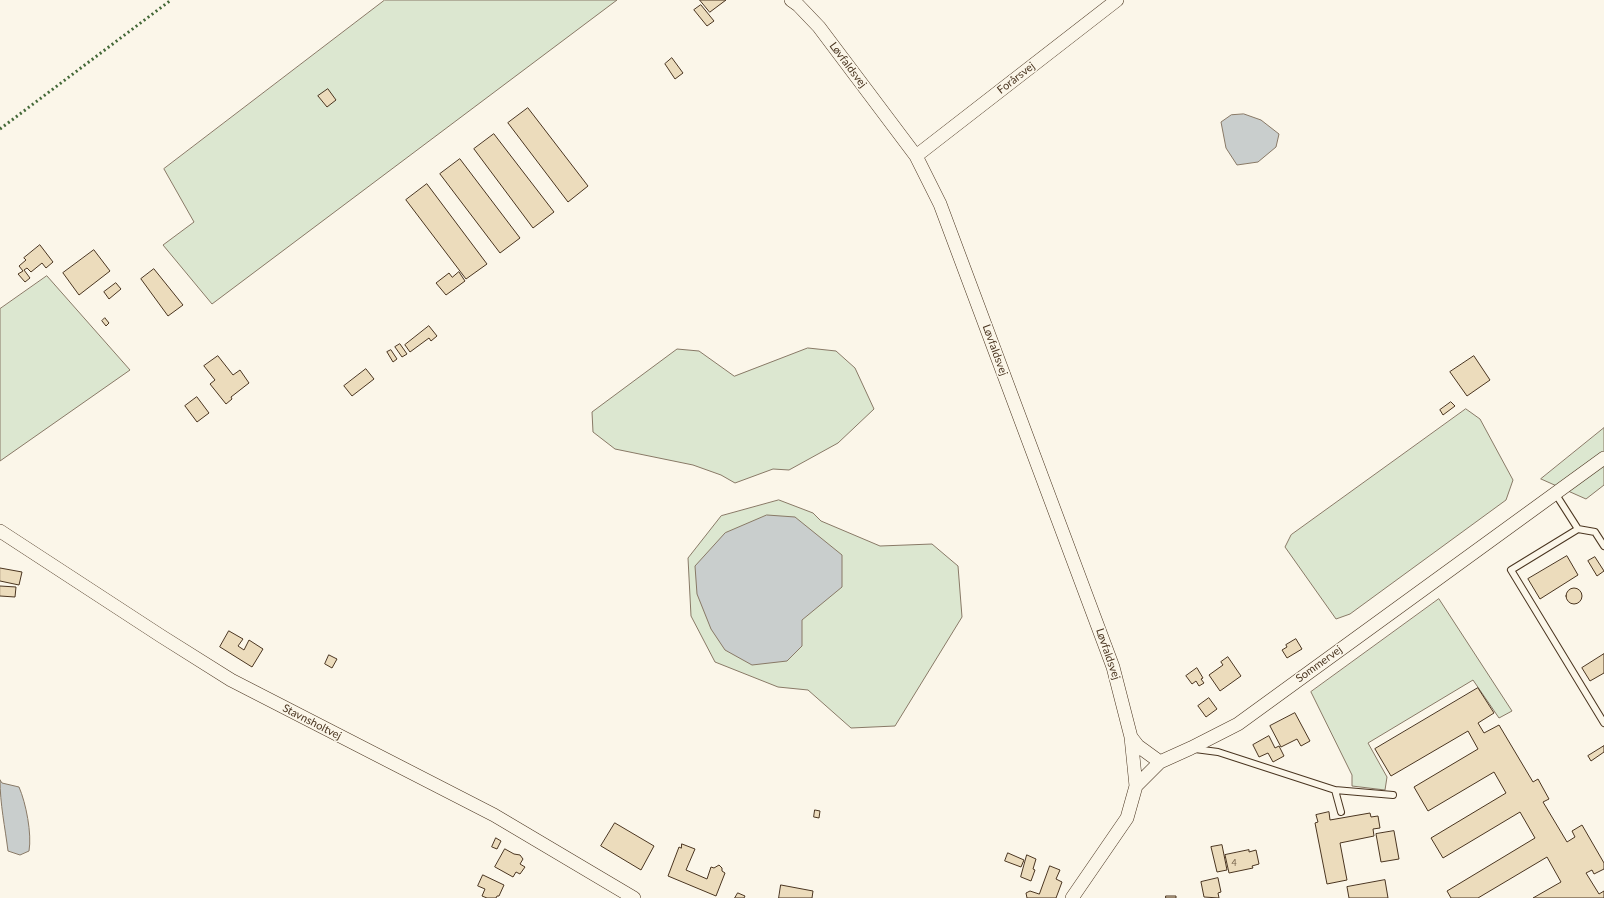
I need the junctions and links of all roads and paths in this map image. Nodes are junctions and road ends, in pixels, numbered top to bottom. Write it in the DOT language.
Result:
graph roads {
  1 [pos="791,0"];
  2 [pos="1117,0"];
  3 [pos="916,156"];
  4 [pos="1604,458"];
  5 [pos="1555,493"];
  6 [pos="1578,530"];
  7 [pos="0,531"];
  8 [pos="1604,546"];
  9 [pos="1604,723"];
  10 [pos="1131,737"];
  11 [pos="1191,748"];
  12 [pos="1160,762"];
  13 [pos="1136,786"];
  14 [pos="1335,790"];
  15 [pos="1393,795"];
  16 [pos="1341,812"];
  17 [pos="634,898"];
  18 [pos="1072,898"];
  1 -- 3 [label="street, Løvfaldsvej"];
  2 -- 3 [label="street, Forårsvej"];
  3 -- 10 [label="street, Løvfaldsvej"];
  4 -- 5 [label="street, Sommervej"];
  5 -- 6 [label="lane"];
  5 -- 11 [label="street, Sommervej"];
  6 -- 8 [label="lane"];
  6 -- 9 [label="lane"];
  7 -- 17 [label="street, Stavnsholtvej"];
  10 -- 12 [label="street, Løvfaldsvej"];
  10 -- 13 [label="street, Løvfaldsvej"];
  11 -- 12 [label="street, Sommervej"];
  11 -- 14 [label="lane"];
  12 -- 13 [label="street, Sommervej"];
  13 -- 18 [label="street, Sommervej"];
  14 -- 15 [label="lane"];
  14 -- 16 [label="lane"];
}
